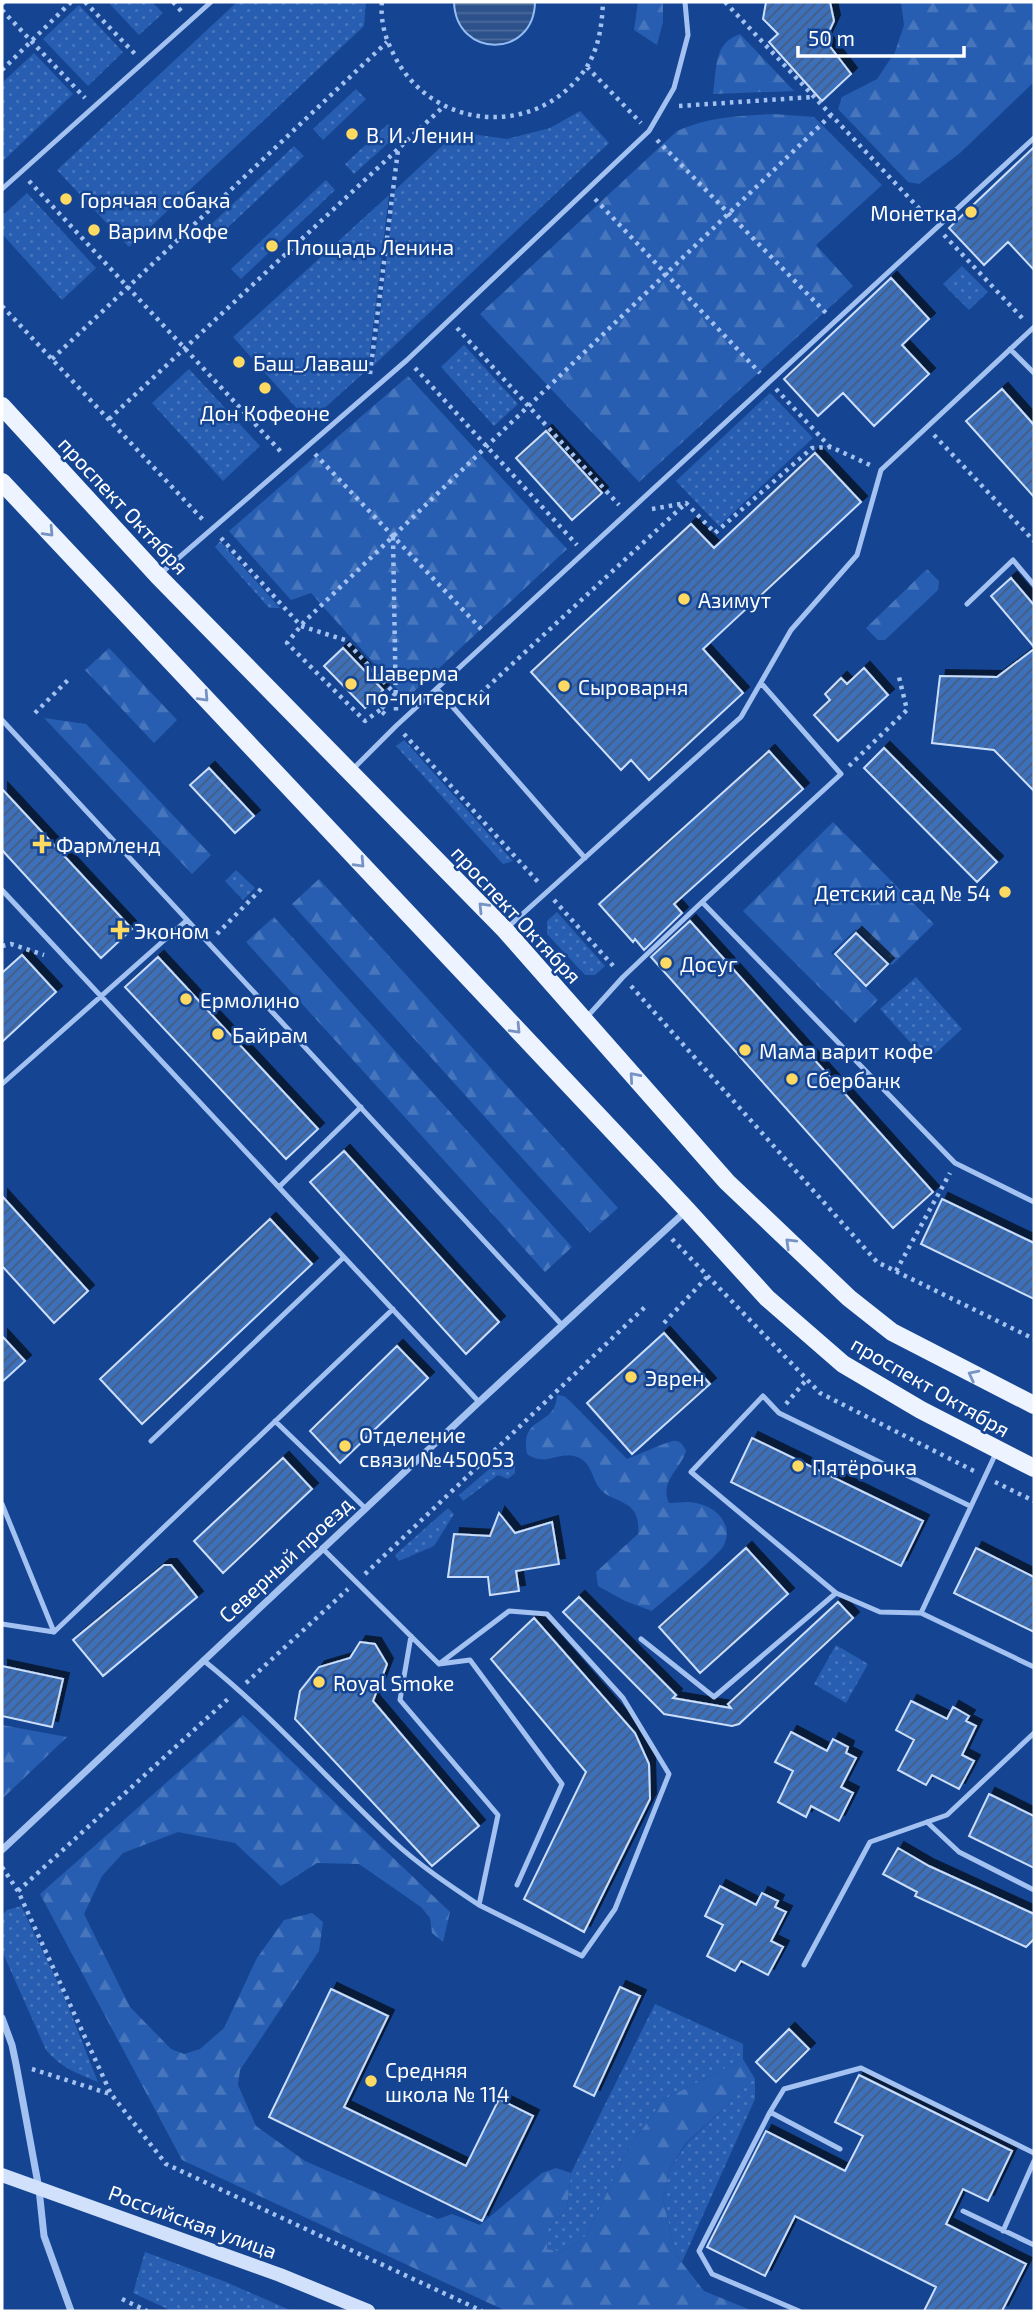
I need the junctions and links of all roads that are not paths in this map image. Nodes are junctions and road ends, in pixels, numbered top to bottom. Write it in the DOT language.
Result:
graph roads {
  1 [pos="211,2"];
  2 [pos="685,2"];
  3 [pos="1034,138"];
  4 [pos="2,189"];
  5 [pos="1033,328"];
  6 [pos="1010,349"];
  7 [pos="1034,373"];
  8 [pos="2,406"];
  9 [pos="2,482"];
  10 [pos="158,576"];
  11 [pos="1034,584"];
  12 [pos="967,604"];
  13 [pos="761,683"];
  14 [pos="437,689"];
  15 [pos="2,720"];
  16 [pos="350,772"];
  17 [pos="585,858"];
  18 [pos="2,890"];
  19 [pos="702,902"];
  20 [pos="187,920"];
  21 [pos="505,930"];
  22 [pos="100,997"];
  23 [pos="584,1021"];
  24 [pos="2,1084"];
  25 [pos="361,1107"];
  26 [pos="279,1187"];
  27 [pos="1034,1202"];
  28 [pos="687,1210"];
  29 [pos="344,1257"];
  30 [pos="393,1309"];
  31 [pos="562,1325"];
  32 [pos="479,1402"];
  33 [pos="1034,1405"];
  34 [pos="275,1421"];
  35 [pos="151,1441"];
  36 [pos="998,1451"];
  37 [pos="1034,1468"];
  38 [pos="2,1504"];
  39 [pos="970,1506"];
  40 [pos="365,1508"];
  41 [pos="322,1548"];
  42 [pos="836,1593"];
  43 [pos="921,1612"];
  44 [pos="2,1624"];
  45 [pos="54,1632"];
  46 [pos="411,1636"];
  47 [pos="641,1639"];
  48 [pos="203,1660"];
  49 [pos="439,1664"];
  50 [pos="1034,1667"];
  51 [pos="1034,1733"];
  52 [pos="927,1822"];
  53 [pos="2,1850"];
  54 [pos="517,1885"];
  55 [pos="1034,1890"];
  56 [pos="479,1905"];
  57 [pos="804,1965"];
  58 [pos="2,2018"];
  59 [pos="2,2041"];
  60 [pos="12,2045"];
  61 [pos="770,2112"];
  62 [pos="840,2149"];
  63 [pos="1034,2152"];
  64 [pos="1034,2161"];
  65 [pos="2,2175"];
  66 [pos="39,2189"];
  67 [pos="963,2211"];
  68 [pos="1003,2231"];
  69 [pos="1034,2245"];
  70 [pos="71,2311"];
  71 [pos="368,2311"];
  72 [pos="799,2311"];
  1 -- 4 [label="lane"];
  2 -- 10 [label="lane"];
  3 -- 14 [label="lane"];
  5 -- 6 [label="lane"];
  6 -- 7 [label="lane"];
  6 -- 13 [label="lane"];
  8 -- 10 [label="main road, проспект Октября"];
  9 -- 28 [label="main road, проспект Октября, one-way"];
  10 -- 16 [label="main road, проспект Октября"];
  11 -- 12 [label="lane"];
  13 -- 17 [label="lane"];
  13 -- 19 [label="lane"];
  14 -- 16 [label="lane"];
  14 -- 17 [label="lane"];
  15 -- 20 [label="lane"];
  21 -- 16 [label="main road, проспект Октября, one-way"];
  17 -- 21 [label="lane"];
  18 -- 22 [label="lane"];
  19 -- 23 [label="lane"];
  19 -- 27 [label="lane"];
  20 -- 22 [label="lane"];
  20 -- 25 [label="lane"];
  21 -- 23 [label="main road, проспект Октября"];
  22 -- 24 [label="lane"];
  22 -- 26 [label="lane"];
  33 -- 23 [label="main road, проспект Октября, one-way"];
  25 -- 26 [label="lane"];
  25 -- 31 [label="lane"];
  26 -- 29 [label="lane"];
  28 -- 31 [label="street, Северный проезд"];
  28 -- 36 [label="main road, проспект Октября"];
  29 -- 30 [label="lane"];
  29 -- 35 [label="lane"];
  30 -- 32 [label="lane"];
  30 -- 34 [label="lane"];
  31 -- 32 [label="street, Северный проезд"];
  32 -- 40 [label="street, Северный проезд"];
  34 -- 40 [label="lane"];
  34 -- 45 [label="lane"];
  36 -- 37 [label="main road, проспект Октября"];
  36 -- 39 [label="lane"];
  38 -- 45 [label="lane"];
  39 -- 42 [label="lane"];
  39 -- 43 [label="lane"];
  40 -- 41 [label="street, Северный проезд"];
  41 -- 46 [label="lane"];
  41 -- 48 [label="street, Северный проезд"];
  42 -- 43 [label="lane"];
  42 -- 47 [label="lane"];
  43 -- 50 [label="lane"];
  44 -- 45 [label="lane"];
  46 -- 49 [label="lane"];
  46 -- 56 [label="lane"];
  48 -- 53 [label="street, Северный проезд"];
  48 -- 56 [label="lane"];
  49 -- 54 [label="lane"];
  49 -- 56 [label="lane"];
  51 -- 52 [label="lane"];
  52 -- 55 [label="lane"];
  52 -- 57 [label="lane"];
  58 -- 60 [label="street"];
  59 -- 60 [label="lane"];
  60 -- 66 [label="street"];
  61 -- 62 [label="lane"];
  61 -- 63 [label="lane"];
  61 -- 72 [label="lane"];
  64 -- 68 [label="lane"];
  65 -- 66 [label="main road, Российская улица"];
  66 -- 70 [label="street"];
  66 -- 71 [label="main road, Российская улица"];
  67 -- 68 [label="lane"];
  68 -- 69 [label="lane"];
}
